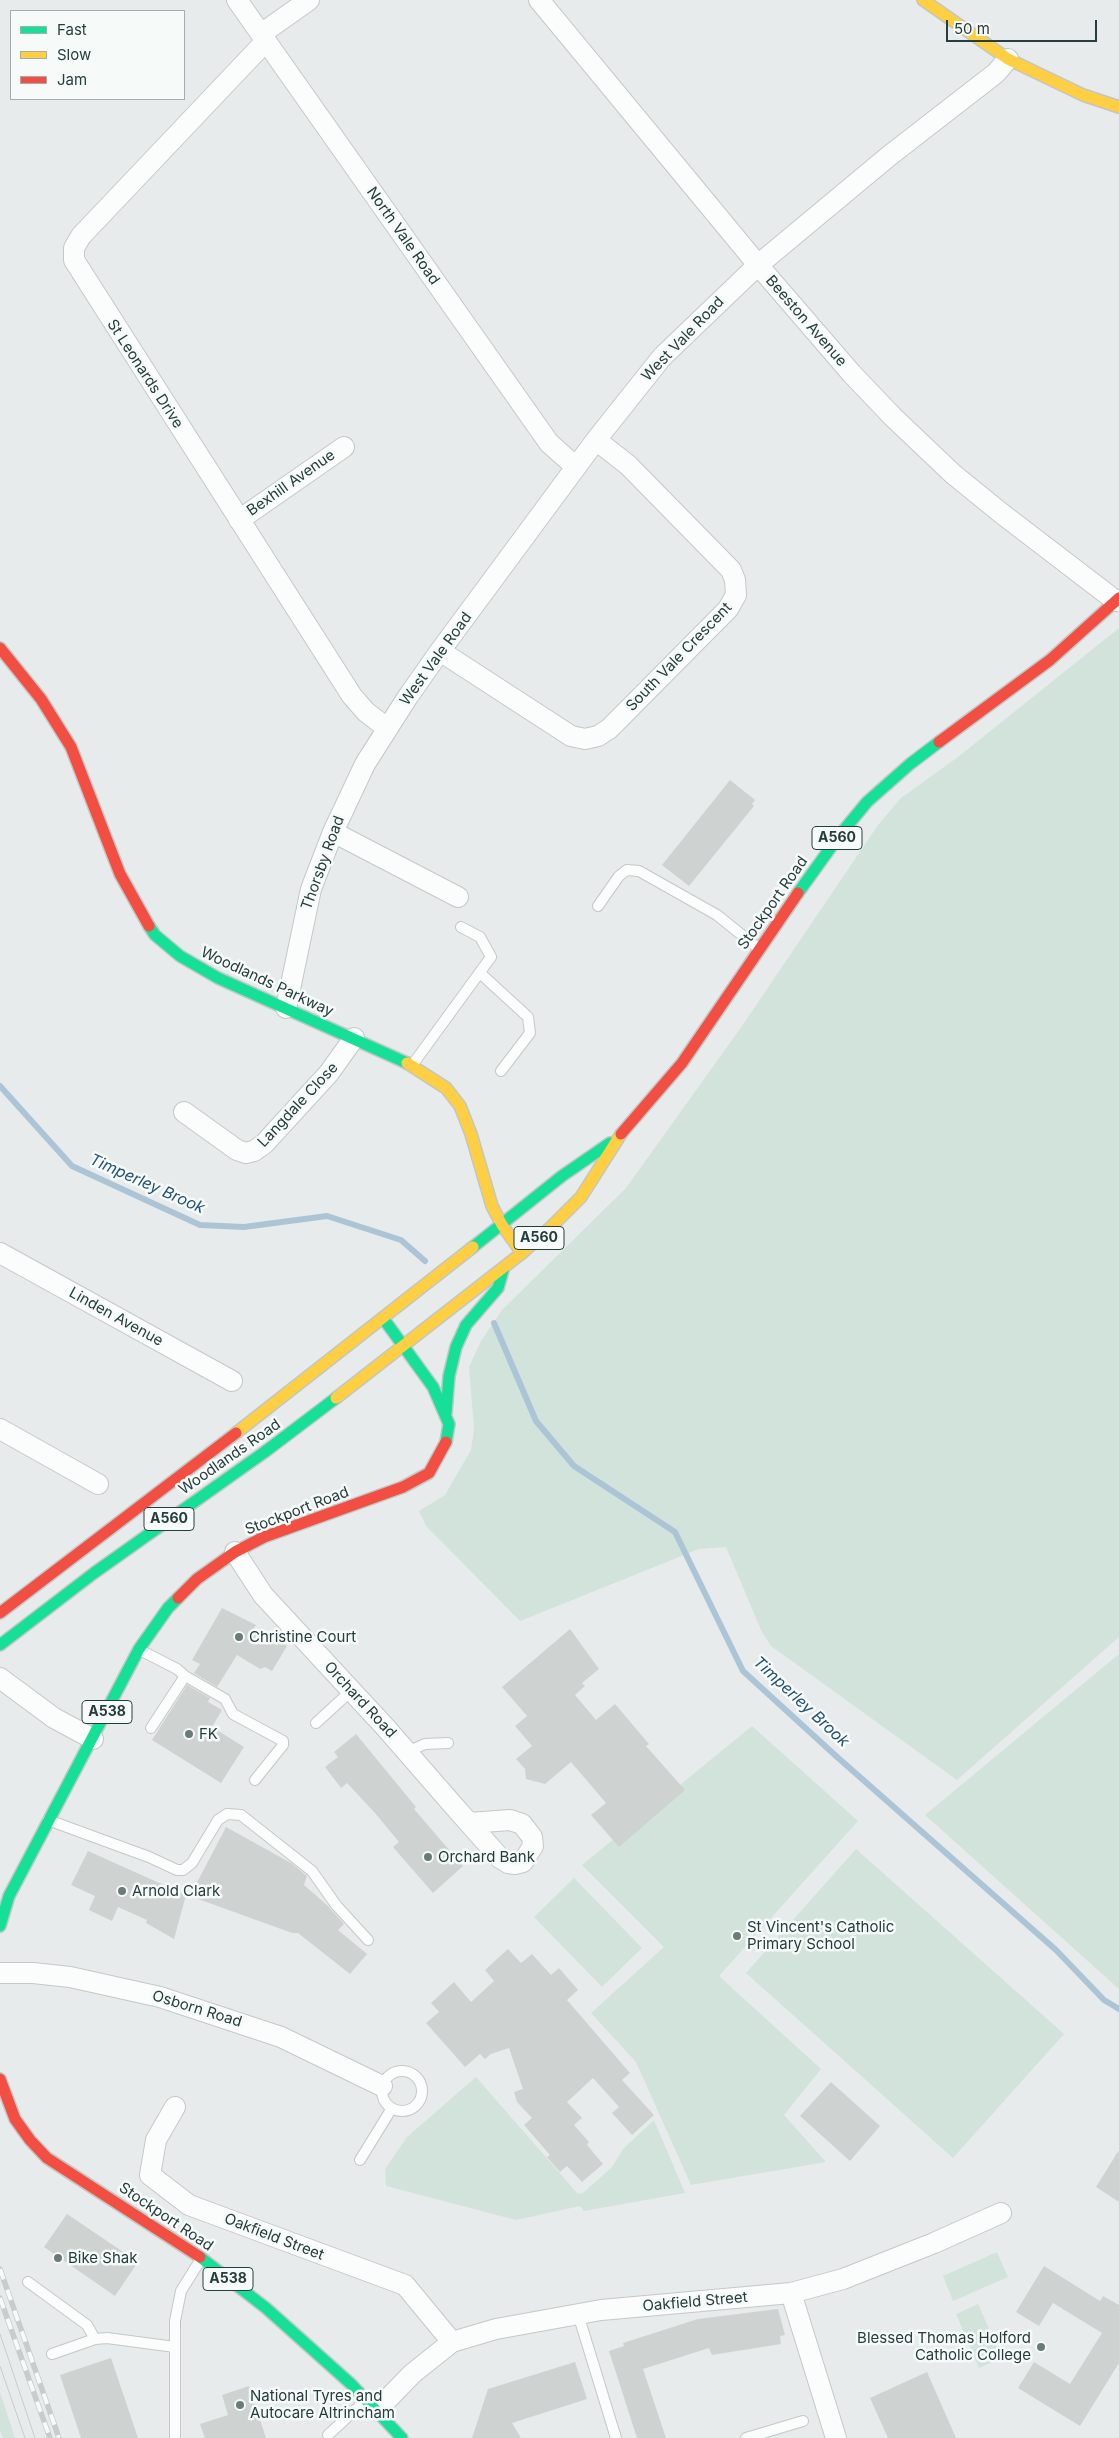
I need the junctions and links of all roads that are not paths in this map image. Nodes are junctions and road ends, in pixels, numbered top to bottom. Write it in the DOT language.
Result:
graph roads {
  1 [pos="237,0"];
  2 [pos="309,0"];
  3 [pos="539,0"];
  4 [pos="923,0"];
  5 [pos="264,38"];
  6 [pos="1008,59"];
  7 [pos="1119,107"];
  8 [pos="758,265"];
  9 [pos="596,440"];
  10 [pos="344,447"];
  11 [pos="576,467"];
  12 [pos="239,520"];
  13 [pos="1117,599"];
  14 [pos="0,648"];
  15 [pos="440,651"];
  16 [pos="387,728"];
  17 [pos="333,832"];
  18 [pos="458,897"];
  19 [pos="598,906"];
  20 [pos="461,927"];
  21 [pos="759,949"];
  22 [pos="480,973"];
  23 [pos="286,1008"];
  24 [pos="354,1038"];
  25 [pos="413,1065"];
  26 [pos="501,1071"];
  27 [pos="184,1112"];
  28 [pos="618,1138"];
  29 [pos="502,1225"];
  30 [pos="0,1253"];
  31 [pos="522,1253"];
  32 [pos="504,1267"];
  33 [pos="382,1318"];
  34 [pos="404,1346"];
  35 [pos="232,1381"];
  36 [pos="446,1413"];
  37 [pos="0,1429"];
  38 [pos="98,1484"];
  39 [pos="235,1552"];
  40 [pos="0,1613"];
  41 [pos="0,1645"];
  42 [pos="139,1649"];
  43 [pos="185,1676"];
  44 [pos="0,1678"];
  45 [pos="352,1690"];
  46 [pos="316,1723"];
  47 [pos="151,1728"];
  48 [pos="93,1739"];
  49 [pos="448,1743"];
  50 [pos="407,1752"];
  51 [pos="255,1780"];
  52 [pos="47,1820"];
  53 [pos="469,1824"];
  54 [pos="0,1926"];
  55 [pos="368,1940"];
  56 [pos="0,1973"];
  57 [pos="0,2079"];
  58 [pos="382,2086"];
  59 [pos="175,2107"];
  60 [pos="392,2108"];
  61 [pos="360,2160"];
  62 [pos="1001,2214"];
  63 [pos="202,2258"];
  64 [pos="28,2282"];
  65 [pos="791,2293"];
  66 [pos="578,2314"];
  67 [pos="95,2339"];
  68 [pos="452,2342"];
  69 [pos="175,2347"];
  70 [pos="52,2354"];
  71 [pos="372,2405"];
  72 [pos="803,2421"];
  73 [pos="328,2435"];
  74 [pos="175,2438"];
  75 [pos="402,2438"];
  76 [pos="616,2438"];
  77 [pos="746,2438"];
  78 [pos="836,2438"];
  1 -- 5 [label="street, North Vale Road"];
  2 -- 5 [label="street"];
  3 -- 8 [label="street, Beeston Avenue"];
  4 -- 6 [label="main road"];
  5 -- 11 [label="street, North Vale Road"];
  5 -- 12 [label="street, St Leonards Drive"];
  6 -- 7 [label="main road"];
  6 -- 8 [label="street, West Vale Road"];
  8 -- 9 [label="street, West Vale Road"];
  8 -- 13 [label="street, Beeston Avenue"];
  9 -- 11 [label="street, West Vale Road"];
  9 -- 15 [label="street, South Vale Crescent"];
  10 -- 12 [label="street, Bexhill Avenue"];
  11 -- 15 [label="street, West Vale Road"];
  12 -- 16 [label="street, St Leonards Drive"];
  13 -- 21 [label="main road, Stockport Road / A560"];
  14 -- 23 [label="main road, Woodlands Parkway"];
  15 -- 16 [label="street, West Vale Road"];
  16 -- 17 [label="street, Thorsby Road"];
  17 -- 18 [label="street"];
  17 -- 23 [label="street, Thorsby Road"];
  19 -- 21 [label="lane"];
  20 -- 22 [label="lane"];
  21 -- 28 [label="main road, Stockport Road / A560"];
  22 -- 25 [label="lane"];
  22 -- 26 [label="lane"];
  23 -- 24 [label="main road, Woodlands Parkway"];
  24 -- 25 [label="main road, Woodlands Parkway"];
  24 -- 27 [label="street, Langdale Close"];
  25 -- 29 [label="main road, Woodlands Parkway"];
  28 -- 29 [label="main road, Stockport Road / A560"];
  28 -- 31 [label="main road, Stockport Road / A560"];
  29 -- 31 [label="main road, Woodlands Parkway"];
  29 -- 33 [label="main road, Stockport Road / A560"];
  30 -- 35 [label="street, Linden Avenue"];
  31 -- 32 [label="main road, Stockport Road / A560"];
  32 -- 34 [label="main road, Stockport Road / A560"];
  32 -- 36 [label="main road"];
  33 -- 34 [label="main road, Stockport Road / A538"];
  33 -- 40 [label="main road, Woodlands Road / A560"];
  34 -- 36 [label="main road, Stockport Road / A538"];
  34 -- 41 [label="main road, Woodlands Road / A560"];
  36 -- 39 [label="main road, Stockport Road / A538"];
  37 -- 38 [label="street"];
  39 -- 42 [label="main road, Stockport Road / A538"];
  39 -- 45 [label="street, Orchard Road"];
  42 -- 43 [label="lane"];
  42 -- 48 [label="main road, Stockport Road / A538"];
  43 -- 47 [label="lane"];
  43 -- 51 [label="lane"];
  44 -- 48 [label="street"];
  45 -- 46 [label="lane"];
  45 -- 50 [label="street, Orchard Road"];
  48 -- 52 [label="main road, Stockport Road / A538"];
  49 -- 50 [label="lane"];
  50 -- 53 [label="street, Orchard Road"];
  52 -- 54 [label="main road, Stockport Road / A538"];
  52 -- 55 [label="lane"];
  56 -- 58 [label="street, Osborn Road"];
  57 -- 63 [label="main road, Stockport Road / A538"];
  58 -- 60 [label="lane"];
  58 -- 60 [label="lane"];
  59 -- 68 [label="street, Oakfield Street"];
  60 -- 61 [label="lane"];
  62 -- 65 [label="street, Oakfield Street"];
  63 -- 69 [label="lane"];
  63 -- 71 [label="main road, Stockport Road / A538"];
  64 -- 67 [label="lane"];
  65 -- 66 [label="street, Oakfield Street"];
  65 -- 78 [label="street"];
  66 -- 68 [label="street, Oakfield Street"];
  66 -- 76 [label="lane"];
  67 -- 69 [label="lane"];
  67 -- 70 [label="lane"];
  68 -- 71 [label="street, Oakfield Street"];
  69 -- 74 [label="lane"];
  71 -- 73 [label="lane"];
  71 -- 75 [label="main road, A538"];
  72 -- 77 [label="lane"];
}
